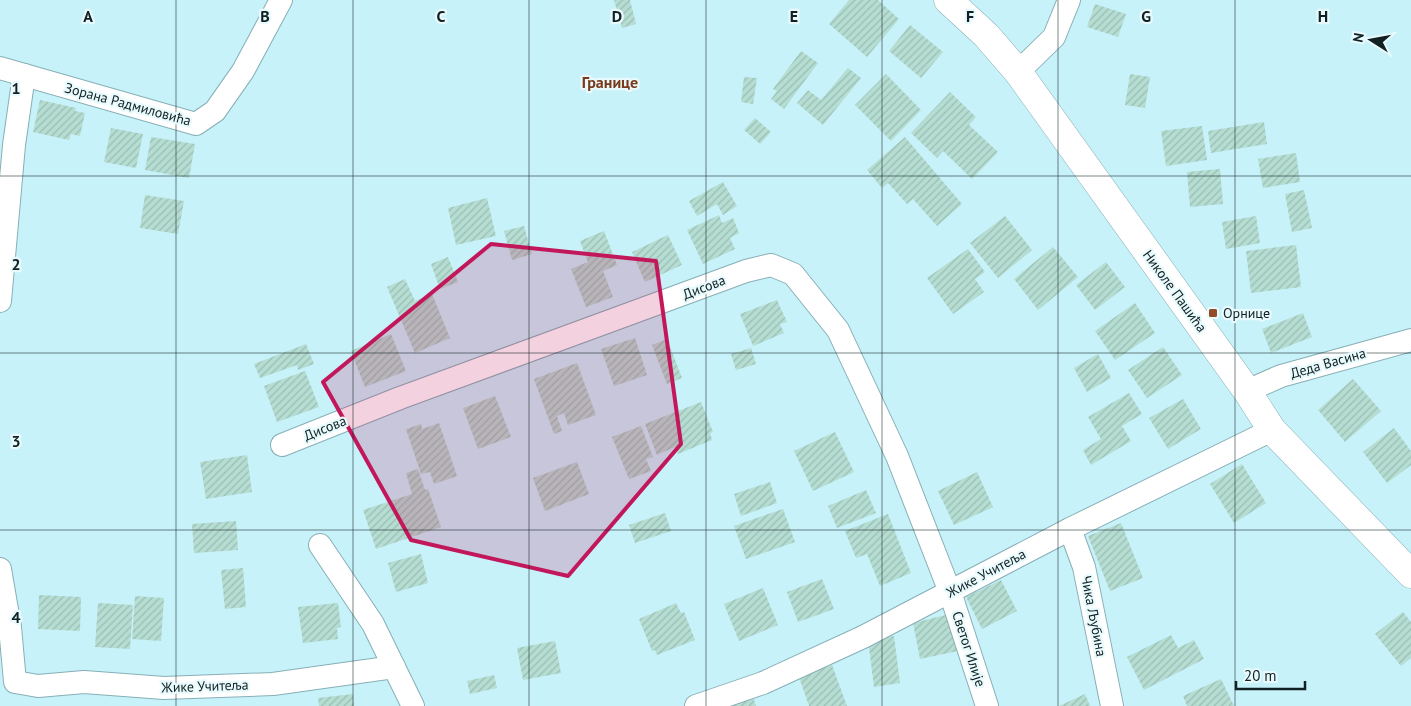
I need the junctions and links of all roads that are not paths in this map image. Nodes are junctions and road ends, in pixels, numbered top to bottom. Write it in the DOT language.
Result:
graph roads {
  1 [pos="281,0"];
  2 [pos="948,0"];
  3 [pos="1069,0"];
  4 [pos="0,68"];
  5 [pos="1018,72"];
  6 [pos="24,75"];
  7 [pos="0,301"];
  8 [pos="1411,340"];
  9 [pos="1248,391"];
  10 [pos="1272,430"];
  11 [pos="282,445"];
  12 [pos="1070,529"];
  13 [pos="320,545"];
  14 [pos="0,569"];
  15 [pos="1411,574"];
  16 [pos="950,592"];
  17 [pos="394,667"];
  18 [pos="413,706"];
  19 [pos="696,706"];
  20 [pos="987,706"];
  21 [pos="1112,706"];
  1 -- 6 [label="street, Зорана Радмиловића"];
  2 -- 5 [label="street, Николе Пашића"];
  3 -- 5 [label="street"];
  4 -- 6 [label="street, Зорана Радмиловића"];
  5 -- 9 [label="street, Николе Пашића"];
  6 -- 7 [label="street"];
  8 -- 9 [label="street, Деда Васина"];
  9 -- 10 [label="street, Николе Пашића"];
  10 -- 12 [label="street, Жике Учитеља"];
  10 -- 15 [label="street, Николе Пашића"];
  11 -- 16 [label="street, Дисова"];
  12 -- 16 [label="street, Жике Учитеља"];
  12 -- 21 [label="street, Чика Љубина"];
  13 -- 17 [label="street"];
  14 -- 17 [label="street, Жике Учитеља"];
  16 -- 19 [label="street, Жике Учитеља"];
  16 -- 20 [label="street, Светог Илије"];
  17 -- 18 [label="street"];
}
